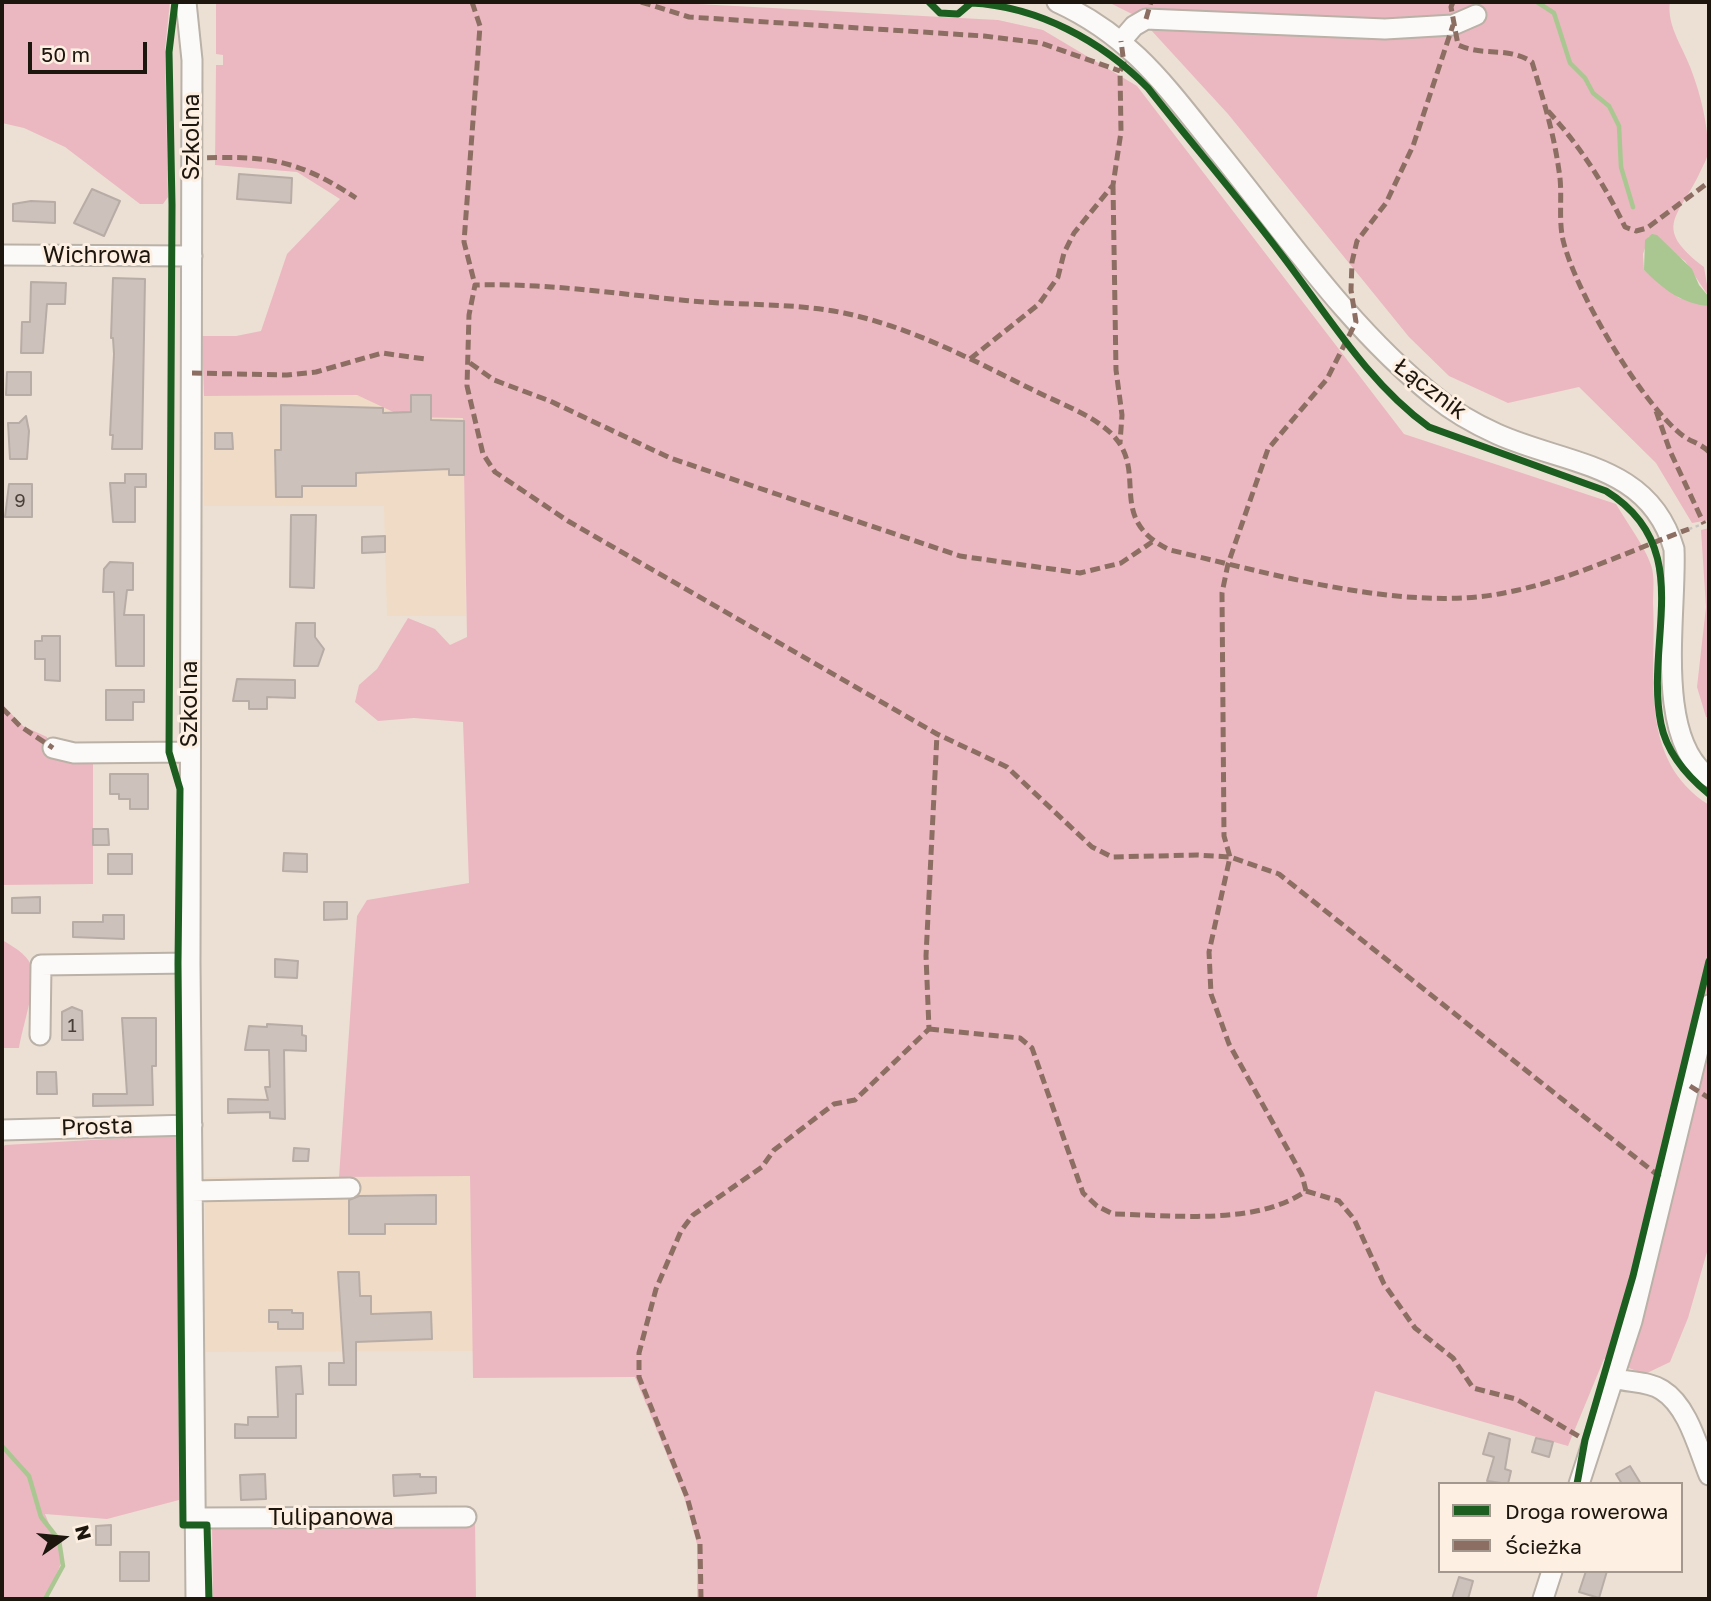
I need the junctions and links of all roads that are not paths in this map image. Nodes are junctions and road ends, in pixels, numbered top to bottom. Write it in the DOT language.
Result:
graph roads {
  1 [pos="186,2"];
  2 [pos="199,2"];
  3 [pos="1057,2"];
  4 [pos="1476,15"];
  5 [pos="1121,41"];
  6 [pos="192,60"];
  7 [pos="2,255"];
  8 [pos="192,256"];
  9 [pos="53,748"];
  10 [pos="190,752"];
  11 [pos="1709,777"];
  12 [pos="190,963"];
  13 [pos="1709,1005"];
  14 [pos="40,1035"];
  15 [pos="192,1125"];
  16 [pos="2,1130"];
  17 [pos="350,1188"];
  18 [pos="192,1191"];
  19 [pos="1614,1378"];
  20 [pos="1709,1475"];
  21 [pos="1580,1482"];
  22 [pos="466,1517"];
  23 [pos="196,1518"];
  24 [pos="1551,1573"];
  25 [pos="197,1599"];
  26 [pos="1543,1599"];
  1 -- 6 [label="street, Szkolna"];
  2 -- 6 [label="street, Szkolna"];
  3 -- 5 [label="street, Łącznik"];
  4 -- 5 [label="street"];
  5 -- 11 [label="street, Łącznik"];
  6 -- 8 [label="street, Szkolna"];
  7 -- 8 [label="street, Wichrowa"];
  8 -- 10 [label="street, Szkolna"];
  9 -- 10 [label="street"];
  10 -- 12 [label="street, Szkolna"];
  12 -- 14 [label="street"];
  12 -- 15 [label="street, Szkolna"];
  13 -- 19 [label="street"];
  15 -- 16 [label="street, Prosta"];
  15 -- 18 [label="street, Szkolna"];
  17 -- 18 [label="street"];
  18 -- 23 [label="street, Szkolna"];
  19 -- 20 [label="street"];
  19 -- 21 [label="street"];
  22 -- 23 [label="street, Tulipanowa"];
  23 -- 25 [label="street, Szkolna"];
  24 -- 26 [label="street"];
}
